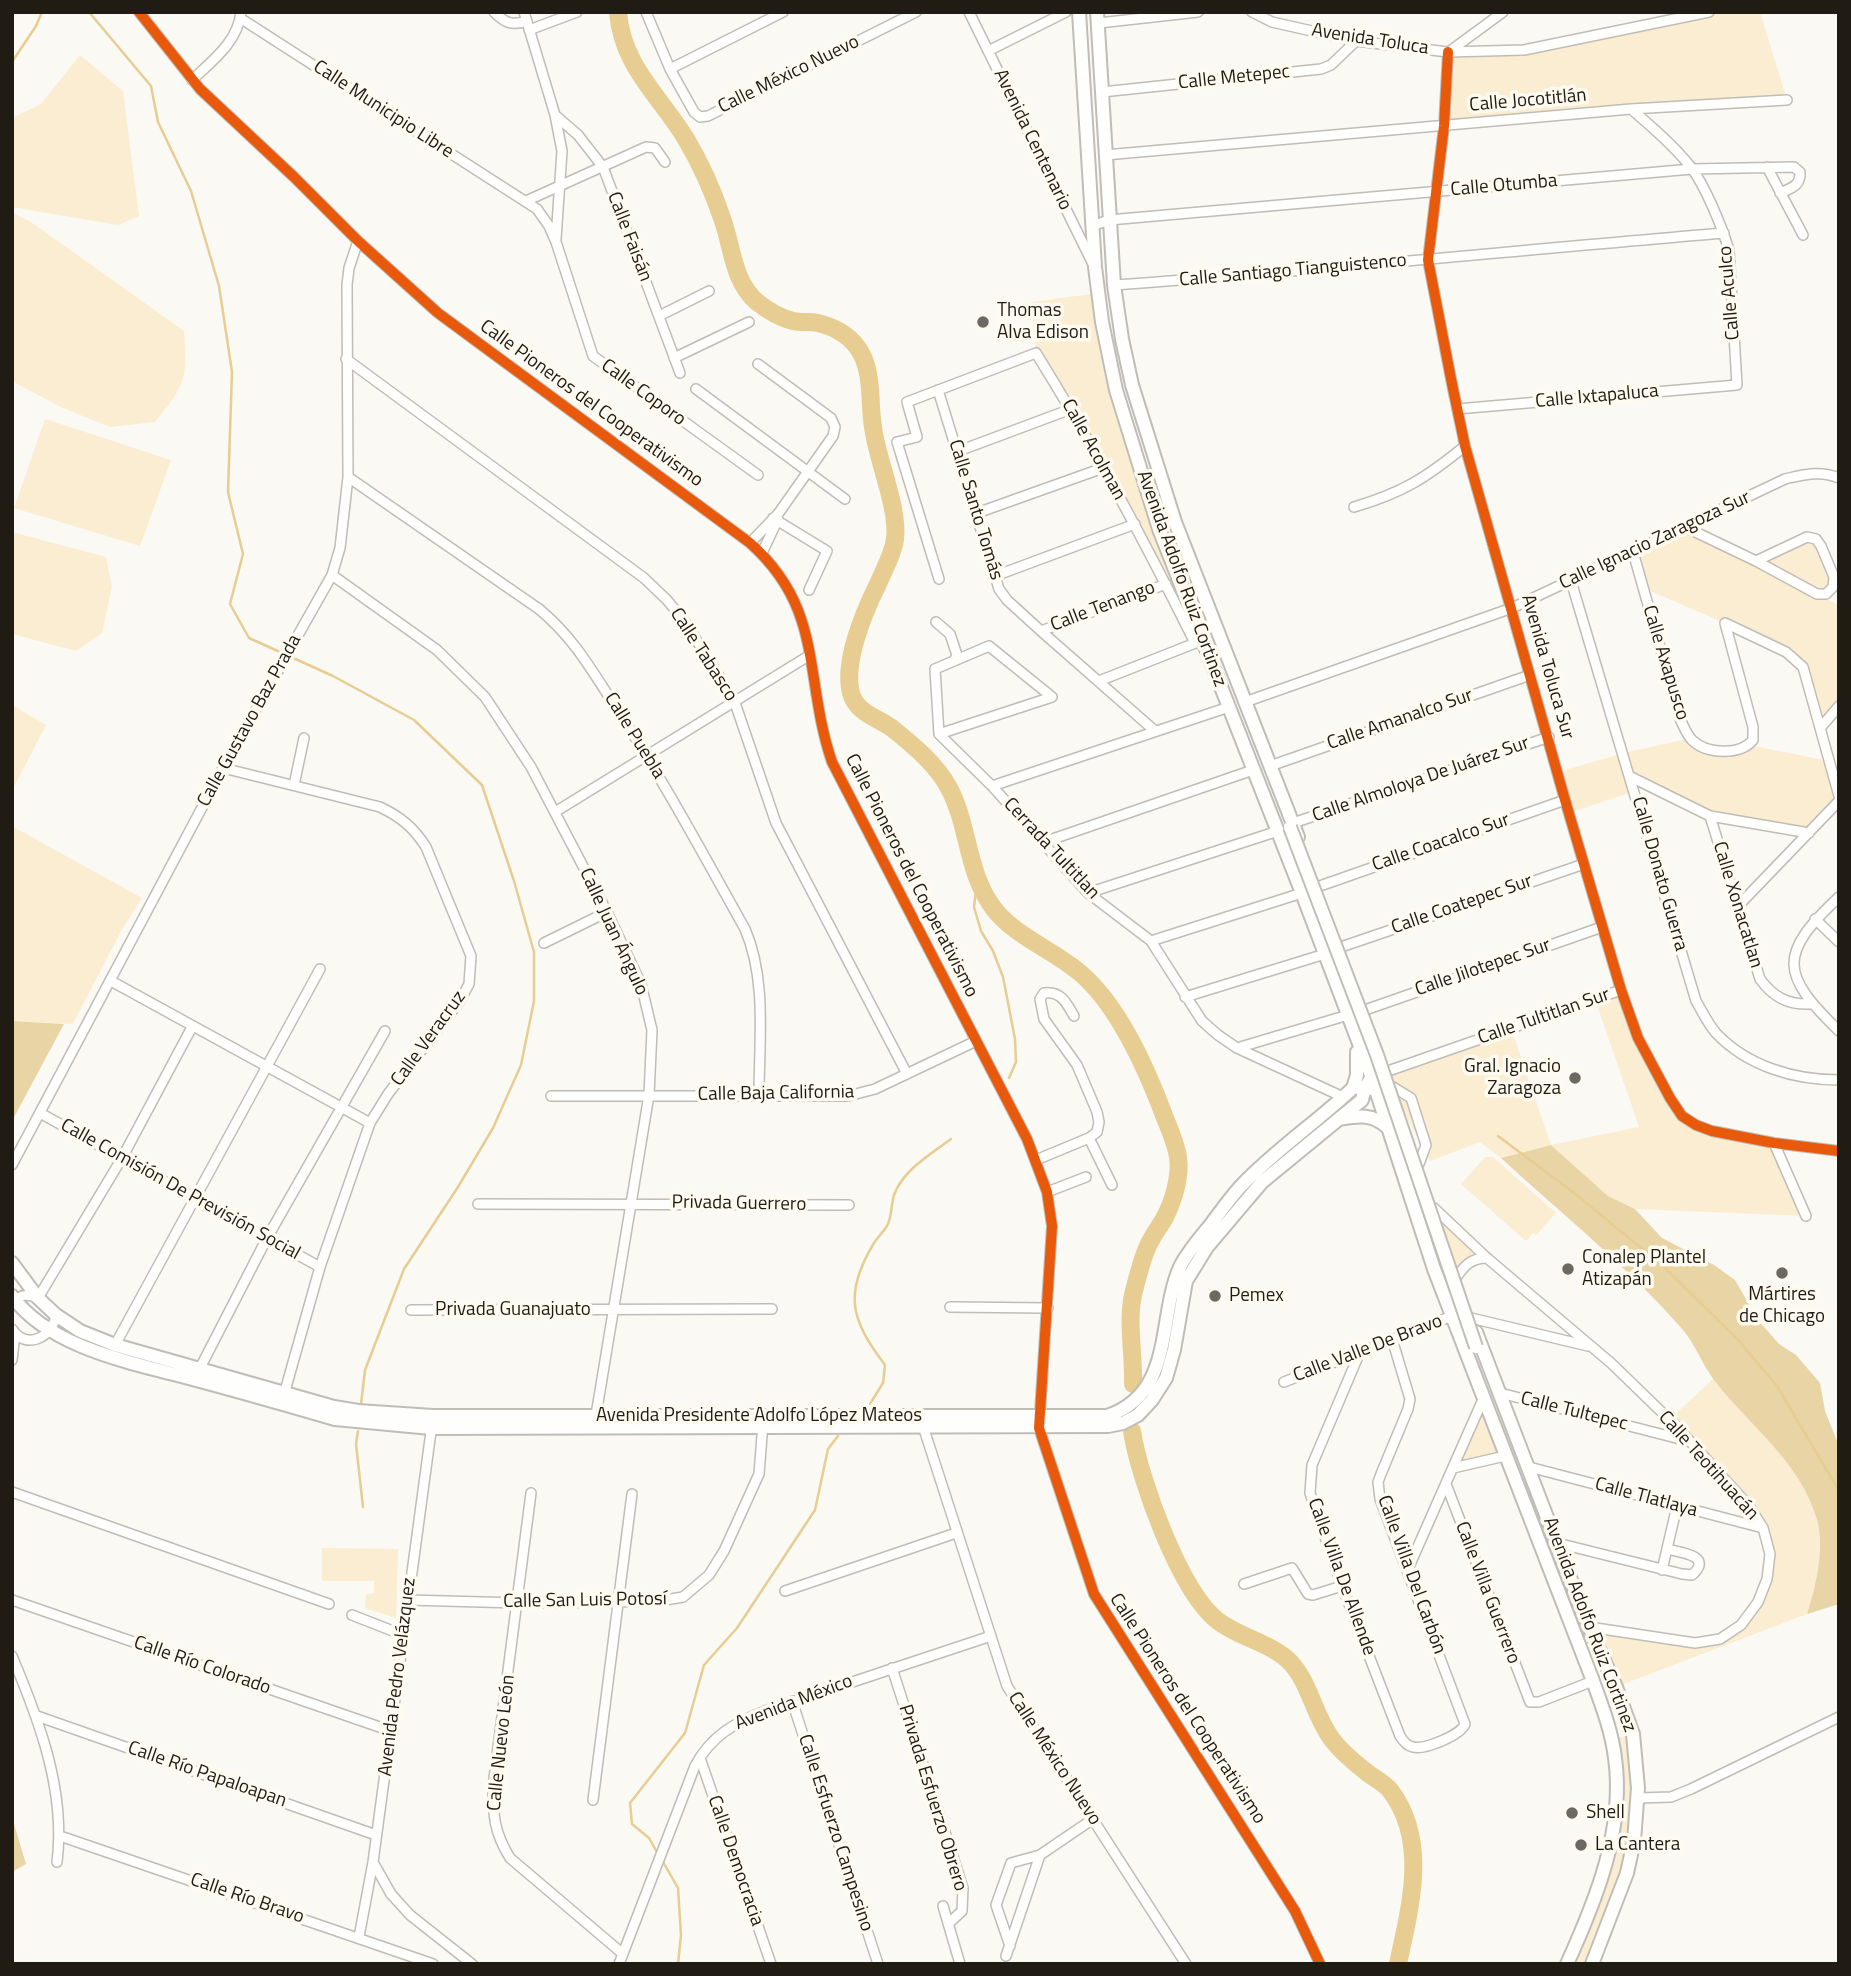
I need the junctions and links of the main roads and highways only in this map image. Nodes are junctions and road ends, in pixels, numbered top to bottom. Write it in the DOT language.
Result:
graph roads {
  1 [pos="1079,12"];
  2 [pos="1098,18"];
  3 [pos="1130,373"];
  4 [pos="1112,376"];
  5 [pos="1286,828"];
  6 [pos="1329,917"];
  7 [pos="1313,923"];
  8 [pos="1355,1035"];
  9 [pos="1388,1071"];
  10 [pos="1362,1088"];
  11 [pos="1339,1119"];
  12 [pos="1389,1129"];
  13 [pos="1441,1229"];
  14 [pos="12,1264"];
  15 [pos="13,1300"];
  16 [pos="1473,1347"];
  17 [pos="1492,1372"];
  18 [pos="1477,1377"];
  19 [pos="282,1398"];
  20 [pos="1039,1423"];
  21 [pos="1634,1740"];
  22 [pos="1613,1745"];
  23 [pos="1637,1771"];
  24 [pos="1617,1773"];
  25 [pos="1567,1964"];
  26 [pos="1592,1964"];
  1 -- 4 [label="main road, Avenida Adolfo Ruiz Cortinez"];
  2 -- 3 [label="main road, Avenida Adolfo Ruiz Cortinez"];
  3 -- 4 [label="main road"];
  3 -- 5 [label="main road, Avenida Adolfo Ruiz Cortinez"];
  4 -- 5 [label="main road, Avenida Adolfo Ruiz Cortinez"];
  5 -- 6 [label="main road, Avenida Adolfo Ruiz Cortinez"];
  5 -- 7 [label="main road, Avenida Adolfo Ruiz Cortinez"];
  5 -- 16 [label="main road, Avenida Adolfo Ruiz Cortinez, bridge"];
  6 -- 7 [label="main road"];
  6 -- 9 [label="main road, Avenida Adolfo Ruiz Cortinez"];
  7 -- 8 [label="main road, Avenida Adolfo Ruiz Cortinez"];
  8 -- 10 [label="main road, Avenida Adolfo Ruiz Cortinez"];
  8 -- 10 [label="main road"];
  9 -- 10 [label="main road, Avenida Presidente Adolfo López Mateos"];
  9 -- 13 [label="main road, Avenida Adolfo Ruiz Cortinez"];
  10 -- 11 [label="main road, Avenida Presidente Adolfo López Mateos"];
  10 -- 12 [label="main road, Avenida Adolfo Ruiz Cortinez"];
  10 -- 13 [label="main road"];
  10 -- 20 [label="main road, Avenida Presidente Adolfo López Mateos"];
  11 -- 12 [label="main road"];
  11 -- 20 [label="main road, Avenida Presidente Adolfo López Mateos"];
  12 -- 18 [label="main road, Avenida Adolfo Ruiz Cortinez"];
  13 -- 17 [label="main road, Avenida Adolfo Ruiz Cortinez"];
  14 -- 19 [label="main road, Avenida Presidente Adolfo López Mateos"];
  15 -- 19 [label="main road, Avenida Presidente Adolfo López Mateos"];
  16 -- 17 [label="main road, Avenida Adolfo Ruiz Cortinez"];
  16 -- 18 [label="main road, Avenida Adolfo Ruiz Cortinez"];
  17 -- 21 [label="main road, Avenida Adolfo Ruiz Cortinez"];
  18 -- 22 [label="main road, Avenida Adolfo Ruiz Cortinez"];
  19 -- 20 [label="main road, Avenida Presidente Adolfo López Mateos"];
  21 -- 22 [label="main road"];
  21 -- 23 [label="main road, Avenida Adolfo Ruiz Cortinez"];
  22 -- 24 [label="main road, Avenida Adolfo Ruiz Cortinez"];
  23 -- 24 [label="main road"];
  23 -- 26 [label="main road, Avenida Adolfo Ruiz Cortinez"];
  24 -- 25 [label="main road, Avenida Adolfo Ruiz Cortinez"];
}
